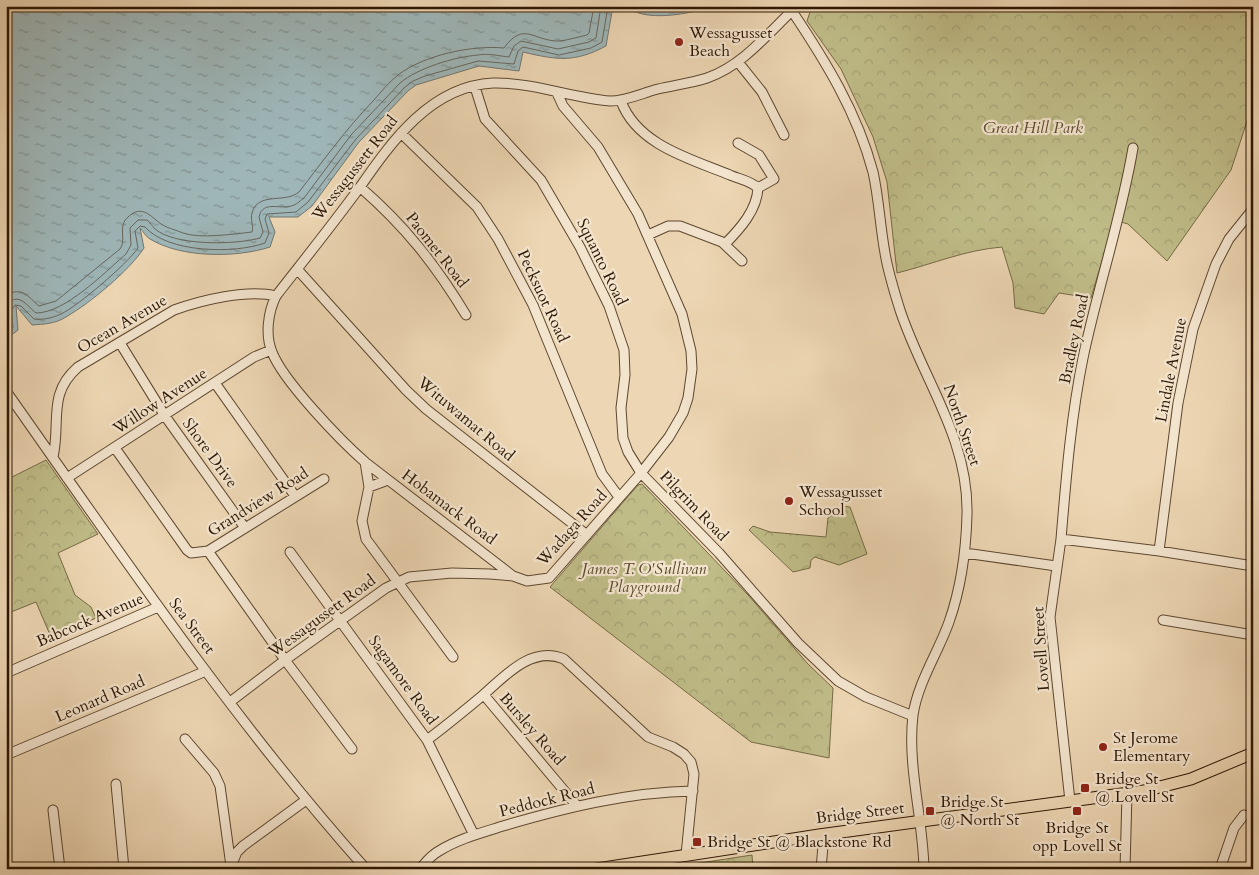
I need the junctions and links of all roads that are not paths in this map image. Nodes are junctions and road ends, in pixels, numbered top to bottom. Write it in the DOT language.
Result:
graph roads {
  1 [pos="795,8"];
  2 [pos="738,62"];
  3 [pos="475,87"];
  4 [pos="557,93"];
  5 [pos="621,101"];
  6 [pos="401,133"];
  7 [pos="784,135"];
  8 [pos="738,143"];
  9 [pos="1133,148"];
  10 [pos="360,187"];
  11 [pos="758,188"];
  12 [pos="1253,209"];
  13 [pos="648,236"];
  14 [pos="725,244"];
  15 [pos="742,262"];
  16 [pos="298,269"];
  17 [pos="276,296"];
  18 [pos="466,315"];
  19 [pos="120,343"];
  20 [pos="271,350"];
  21 [pos="215,383"];
  22 [pos="6,390"];
  23 [pos="165,416"];
  24 [pos="115,448"];
  25 [pos="53,457"];
  26 [pos="365,462"];
  27 [pos="642,473"];
  28 [pos="67,478"];
  29 [pos="324,479"];
  30 [pos="388,480"];
  31 [pos="368,487"];
  32 [pos="295,496"];
  33 [pos="620,497"];
  34 [pos="246,528"];
  35 [pos="587,535"];
  36 [pos="1061,538"];
  37 [pos="208,551"];
  38 [pos="1159,551"];
  39 [pos="290,552"];
  40 [pos="965,553"];
  41 [pos="1056,566"];
  42 [pos="1253,566"];
  43 [pos="514,576"];
  44 [pos="396,582"];
  45 [pos="158,607"];
  46 [pos="342,620"];
  47 [pos="1163,620"];
  48 [pos="1253,635"];
  49 [pos="453,657"];
  50 [pos="285,660"];
  51 [pos="206,670"];
  52 [pos="6,673"];
  53 [pos="484,695"];
  54 [pos="230,702"];
  55 [pos="913,716"];
  56 [pos="185,739"];
  57 [pos="427,740"];
  58 [pos="352,748"];
  59 [pos="1253,753"];
  60 [pos="6,756"];
  61 [pos="116,784"];
  62 [pos="693,792"];
  63 [pos="1127,794"];
  64 [pos="306,800"];
  65 [pos="1070,802"];
  66 [pos="577,806"];
  67 [pos="53,810"];
  68 [pos="1244,815"];
  69 [pos="921,821"];
  70 [pos="824,834"];
  71 [pos="474,835"];
  72 [pos="686,854"];
  73 [pos="231,868"];
  74 [pos="60,869"];
  75 [pos="124,869"];
  76 [pos="366,869"];
  77 [pos="420,869"];
  78 [pos="597,869"];
  79 [pos="822,869"];
  80 [pos="924,869"];
  81 [pos="1125,869"];
  82 [pos="1220,869"];
  1 -- 2 [label="street, Wessagussett Road"];
  1 -- 40 [label="street, North Street"];
  2 -- 5 [label="street, Wessagussett Road"];
  2 -- 7 [label="street"];
  3 -- 4 [label="street, Wessagussett Road"];
  3 -- 6 [label="street, Wessagussett Road"];
  3 -- 27 [label="street, Squanto Road"];
  4 -- 5 [label="street, Wessagussett Road"];
  4 -- 13 [label="street, Pilgrim Road"];
  5 -- 11 [label="street"];
  6 -- 10 [label="street, Wessagussett Road"];
  6 -- 33 [label="street, Pecksuot Road"];
  8 -- 11 [label="street"];
  9 -- 36 [label="street, Bradley Road"];
  10 -- 16 [label="street, Wessagussett Road"];
  10 -- 18 [label="street, Paomet Road"];
  11 -- 14 [label="street"];
  12 -- 38 [label="street, Lindale Avenue"];
  13 -- 14 [label="street"];
  13 -- 27 [label="street, Pilgrim Road"];
  14 -- 15 [label="street"];
  16 -- 17 [label="street, Wessagussett Road"];
  16 -- 35 [label="street, Wituwamat Road"];
  17 -- 19 [label="street, Ocean Avenue"];
  17 -- 20 [label="street, Wessagussett Road"];
  19 -- 23 [label="street, Shore Drive"];
  19 -- 25 [label="street, Ocean Avenue"];
  20 -- 21 [label="street, Willow Avenue"];
  20 -- 26 [label="street"];
  21 -- 23 [label="street, Willow Avenue"];
  21 -- 32 [label="street"];
  22 -- 25 [label="street, Sea Street"];
  23 -- 24 [label="street, Willow Avenue"];
  23 -- 34 [label="street, Shore Drive"];
  24 -- 28 [label="street, Willow Avenue"];
  24 -- 37 [label="street"];
  25 -- 28 [label="street, Sea Street"];
  26 -- 30 [label="street, Hobamack Road"];
  26 -- 31 [label="street, Wessagussett Road"];
  27 -- 33 [label="street, Wadaga Road"];
  27 -- 55 [label="street, Pilgrim Road"];
  28 -- 45 [label="street, Sea Street"];
  29 -- 32 [label="street, Grandview Road"];
  30 -- 31 [label="street"];
  30 -- 43 [label="street, Hobamack Road"];
  31 -- 44 [label="street, Wessagussett Road"];
  32 -- 34 [label="street, Grandview Road"];
  33 -- 35 [label="street, Wadaga Road"];
  34 -- 37 [label="street, Grandview Road"];
  35 -- 43 [label="street, Wadaga Road"];
  36 -- 38 [label="street"];
  36 -- 41 [label="street, Lovell Street"];
  37 -- 50 [label="street"];
  38 -- 42 [label="street"];
  39 -- 46 [label="street, Sagamore Road"];
  40 -- 41 [label="street"];
  40 -- 55 [label="street, North Street"];
  41 -- 65 [label="street, Lovell Street"];
  43 -- 44 [label="street, Wadaga Road"];
  44 -- 46 [label="street, Wessagussett Road"];
  44 -- 49 [label="street"];
  45 -- 51 [label="street, Sea Street"];
  45 -- 52 [label="street, Babcock Avenue"];
  46 -- 50 [label="street, Wessagussett Road"];
  46 -- 57 [label="street, Sagamore Road"];
  47 -- 48 [label="street"];
  50 -- 54 [label="street, Wessagussett Road"];
  50 -- 58 [label="street"];
  51 -- 54 [label="street, Sea Street"];
  51 -- 60 [label="street, Leonard Road"];
  53 -- 57 [label="street"];
  53 -- 62 [label="street"];
  53 -- 66 [label="street, Bursley Road"];
  54 -- 64 [label="street, Sea Street"];
  55 -- 69 [label="street, North Street"];
  56 -- 73 [label="street"];
  57 -- 71 [label="street, Sagamore Road"];
  59 -- 63 [label="main road, Bridge Street"];
  61 -- 75 [label="street"];
  62 -- 66 [label="street, Peddock Road"];
  62 -- 72 [label="street"];
  63 -- 65 [label="main road, Bridge Street"];
  63 -- 81 [label="street"];
  64 -- 73 [label="street"];
  64 -- 76 [label="street, Sea Street"];
  65 -- 69 [label="main road, Bridge Street"];
  66 -- 71 [label="street, Peddock Road"];
  67 -- 74 [label="street"];
  68 -- 82 [label="street"];
  69 -- 70 [label="main road, Bridge Street"];
  69 -- 80 [label="street, North Street"];
  70 -- 72 [label="main road, Bridge Street"];
  70 -- 79 [label="street"];
  71 -- 77 [label="street, Peddock Road"];
  72 -- 78 [label="main road, Bridge Street"];
}
